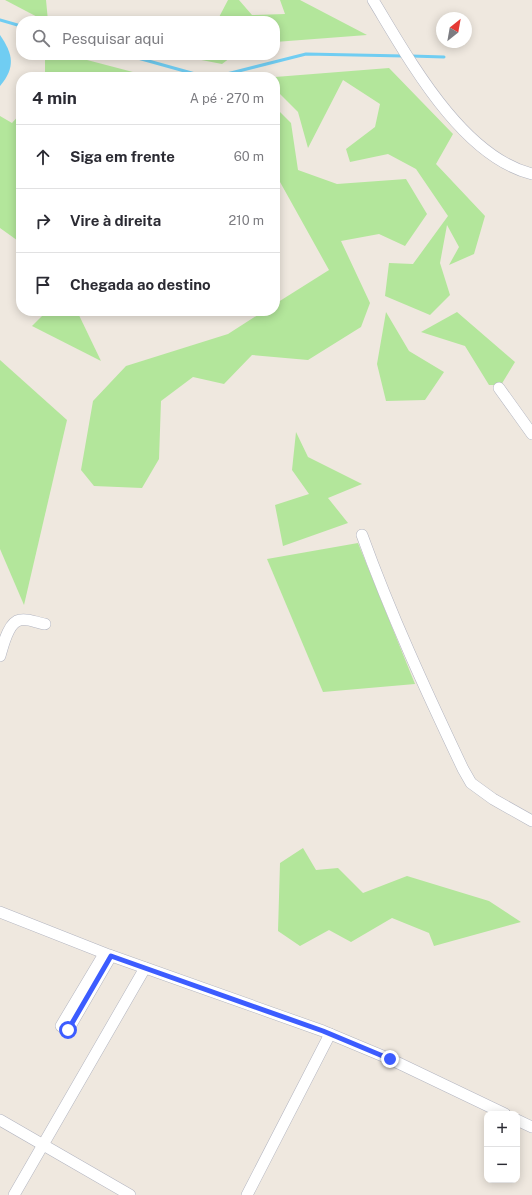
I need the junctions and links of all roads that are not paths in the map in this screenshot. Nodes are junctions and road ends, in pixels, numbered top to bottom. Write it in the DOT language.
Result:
graph roads {
  1 [pos="373,0"];
  2 [pos="532,174"];
  3 [pos="498,388"];
  4 [pos="532,434"];
  5 [pos="362,535"];
  6 [pos="45,624"];
  7 [pos="0,656"];
  8 [pos="532,821"];
  9 [pos="0,912"];
  10 [pos="108,955"];
  11 [pos="145,968"];
  12 [pos="330,1034"];
  13 [pos="499,1111"];
  14 [pos="0,1120"];
  15 [pos="520,1121"];
  16 [pos="532,1127"];
  17 [pos="43,1145"];
  18 [pos="14,1195"];
  19 [pos="130,1195"];
  20 [pos="247,1195"];
  1 -- 2 [label="street"];
  3 -- 4 [label="street"];
  5 -- 8 [label="street"];
  6 -- 7 [label="street"];
  9 -- 10 [label="street"];
  10 -- 10 [label="street"];
  10 -- 11 [label="street"];
  11 -- 12 [label="street"];
  11 -- 17 [label="street"];
  12 -- 13 [label="street"];
  12 -- 20 [label="street"];
  14 -- 17 [label="street"];
  15 -- 16 [label="street"];
  17 -- 18 [label="street"];
  17 -- 19 [label="street"];
}
